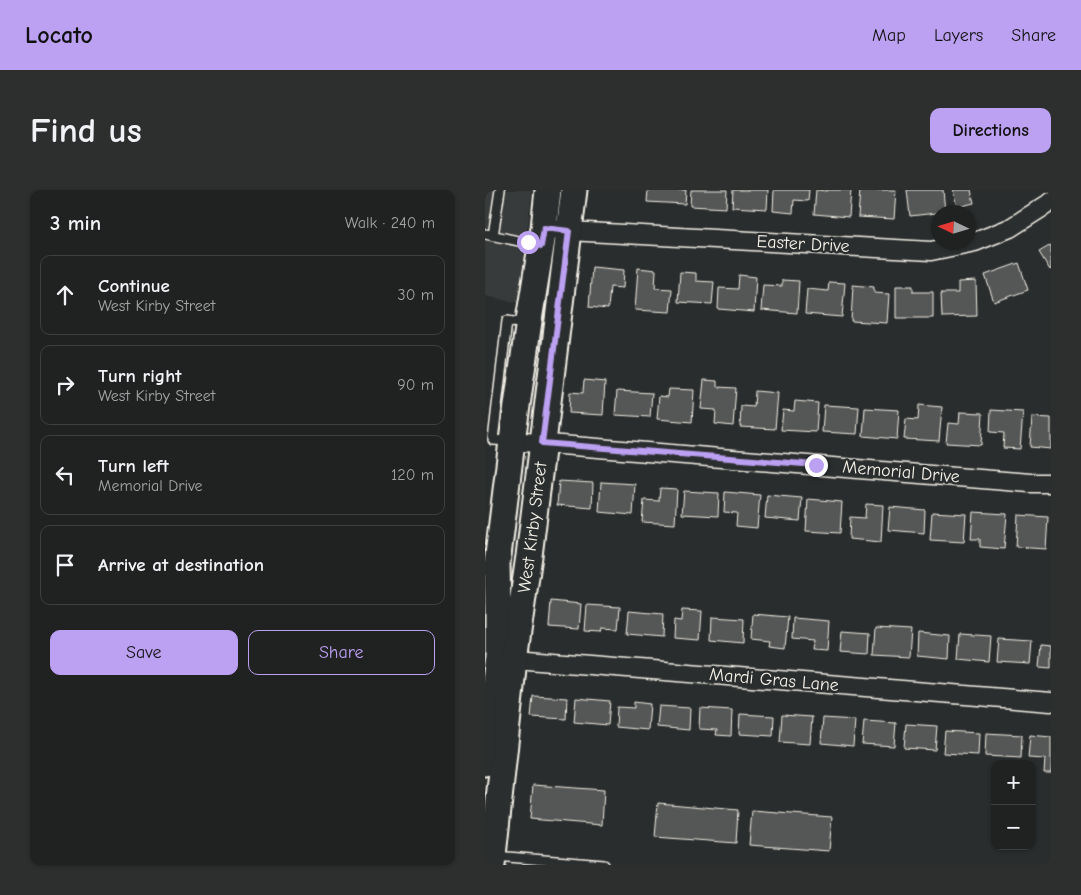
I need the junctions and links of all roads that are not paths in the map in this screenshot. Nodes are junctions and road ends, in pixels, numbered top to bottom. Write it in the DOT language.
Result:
graph roads {
  1 [pos="500,190"];
  2 [pos="548,190"];
  3 [pos="574,190"];
  4 [pos="1051,202"];
  5 [pos="569,231"];
  6 [pos="489,235"];
  7 [pos="543,237"];
  8 [pos="512,441"];
  9 [pos="542,443"];
  10 [pos="1051,483"];
  11 [pos="501,658"];
  12 [pos="1051,702"];
  13 [pos="485,763"];
  14 [pos="501,861"];
  15 [pos="588,864"];
  16 [pos="604,865"];
  1 -- 6 [label="lane"];
  2 -- 7 [label="main road, West Kirby Street"];
  3 -- 5 [label="main road, West Kirby Street"];
  4 -- 5 [label="street, Easter Drive"];
  5 -- 7 [label="street, Easter Drive"];
  5 -- 9 [label="main road, West Kirby Street"];
  6 -- 7 [label="lane"];
  7 -- 8 [label="main road, West Kirby Street"];
  8 -- 9 [label="street, Memorial Drive"];
  8 -- 11 [label="main road, West Kirby Street"];
  9 -- 10 [label="street, Memorial Drive"];
  9 -- 11 [label="main road, West Kirby Street"];
  11 -- 12 [label="street, Mardi Gras Lane"];
  11 -- 13 [label="main road, West Kirby Street"];
  11 -- 14 [label="main road, West Kirby Street"];
  14 -- 15 [label="lane"];
  15 -- 16 [label="lane"];
}
